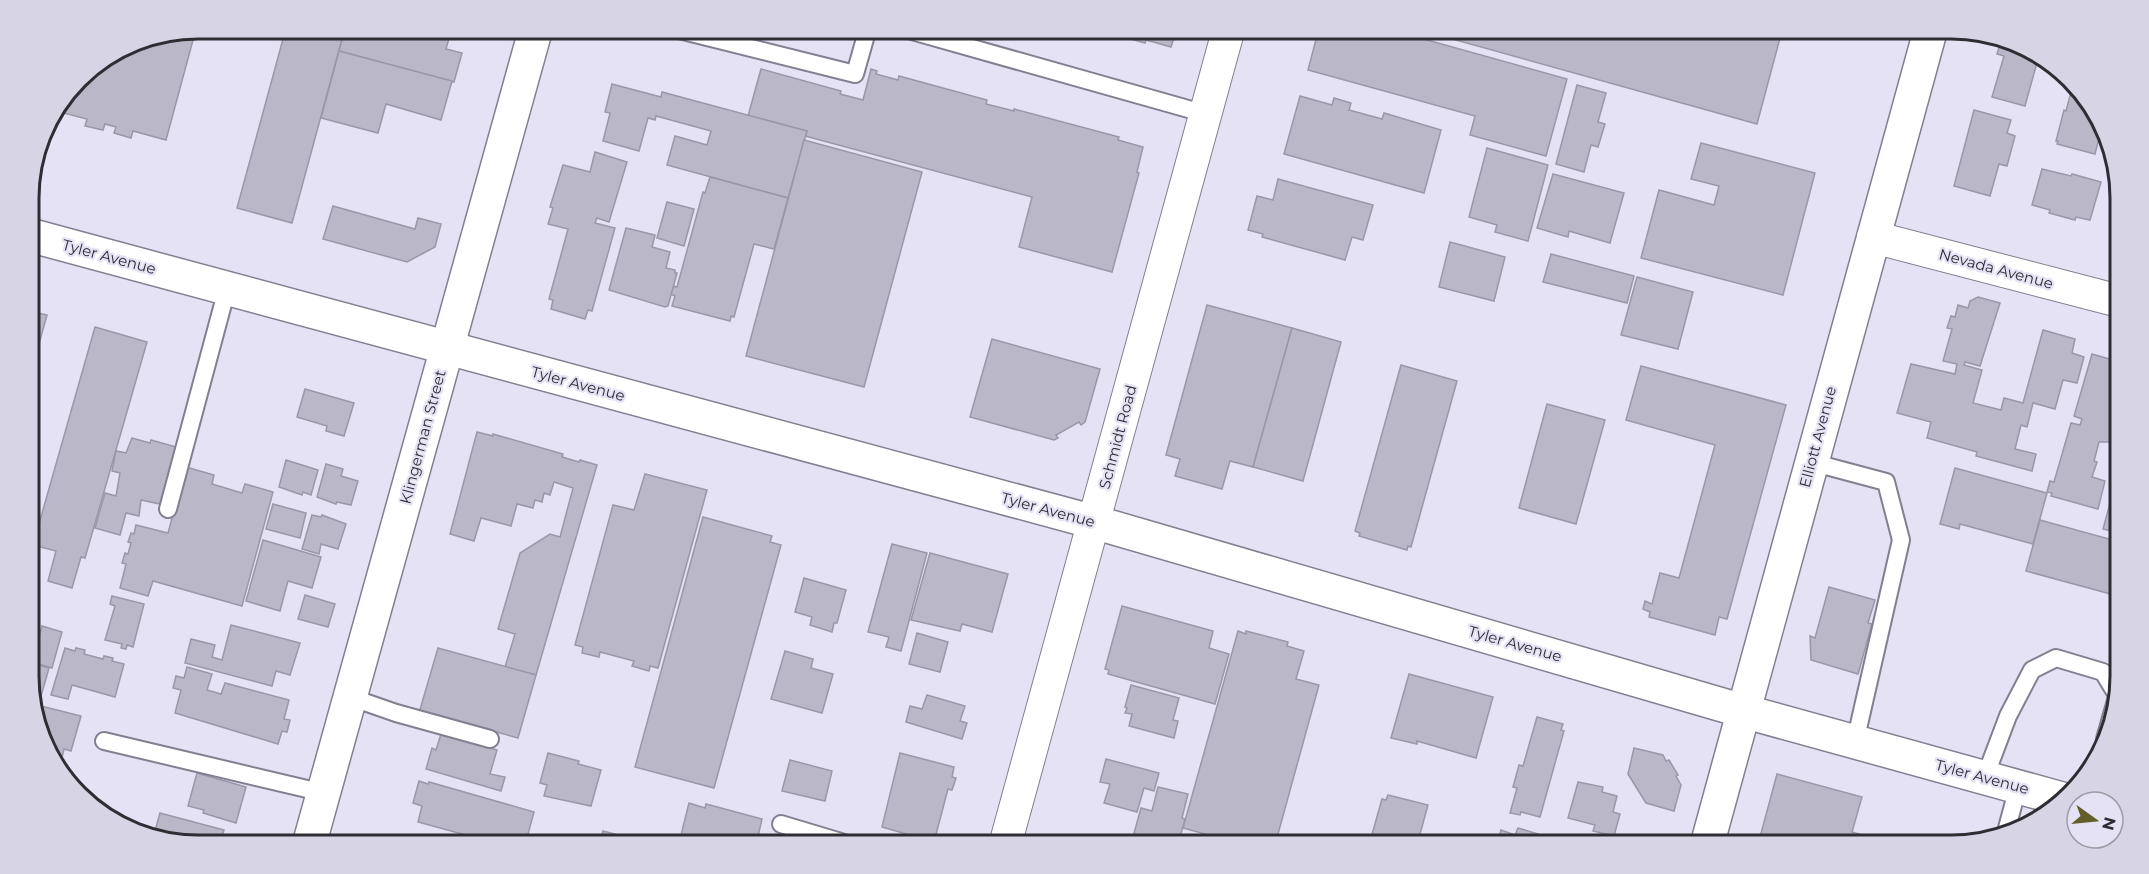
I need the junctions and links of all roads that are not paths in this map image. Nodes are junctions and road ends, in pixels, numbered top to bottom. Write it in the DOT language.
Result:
graph roads {
  1 [pos="533,39"];
  2 [pos="715,39"];
  3 [pos="865,39"];
  4 [pos="940,39"];
  5 [pos="1226,39"];
  6 [pos="1927,39"];
  7 [pos="1206,114"];
  8 [pos="1873,237"];
  9 [pos="39,238"];
  10 [pos="227,289"];
  11 [pos="2110,299"];
  12 [pos="447,348"];
  13 [pos="1811,462"];
  14 [pos="168,508"];
  15 [pos="1094,522"];
  16 [pos="2110,683"];
  17 [pos="350,697"];
  18 [pos="1743,711"];
  19 [pos="490,739"];
  20 [pos="104,741"];
  21 [pos="1856,742"];
  22 [pos="1985,777"];
  23 [pos="2019,787"];
  24 [pos="324,793"];
  25 [pos="2054,797"];
  26 [pos="781,824"];
  27 [pos="2008,824"];
  28 [pos="312,835"];
  29 [pos="818,835"];
  30 [pos="1008,835"];
  31 [pos="1710,835"];
  1 -- 12 [label="main road, Klingerman Street"];
  2 -- 3 [label="lane"];
  4 -- 7 [label="lane"];
  5 -- 7 [label="street, Schmidt Road"];
  6 -- 8 [label="main road, Elliott Avenue"];
  7 -- 15 [label="street, Schmidt Road"];
  8 -- 11 [label="street, Nevada Avenue"];
  8 -- 13 [label="main road, Elliott Avenue"];
  9 -- 10 [label="main road, Tyler Avenue"];
  10 -- 12 [label="main road, Tyler Avenue"];
  10 -- 14 [label="lane"];
  12 -- 15 [label="main road, Tyler Avenue"];
  12 -- 17 [label="main road, Klingerman Street"];
  13 -- 18 [label="main road, Elliott Avenue"];
  13 -- 21 [label="lane"];
  15 -- 18 [label="main road, Tyler Avenue"];
  15 -- 30 [label="street, Schmidt Road"];
  16 -- 22 [label="lane"];
  17 -- 19 [label="lane"];
  17 -- 24 [label="main road, Klingerman Street"];
  18 -- 21 [label="main road, Tyler Avenue"];
  18 -- 31 [label="main road, Elliott Avenue"];
  20 -- 24 [label="lane"];
  21 -- 22 [label="main road, Tyler Avenue"];
  22 -- 23 [label="main road, Tyler Avenue"];
  23 -- 25 [label="main road, Tyler Avenue"];
  23 -- 27 [label="lane"];
  24 -- 28 [label="main road, Klingerman Street"];
  26 -- 29 [label="lane"];
}
